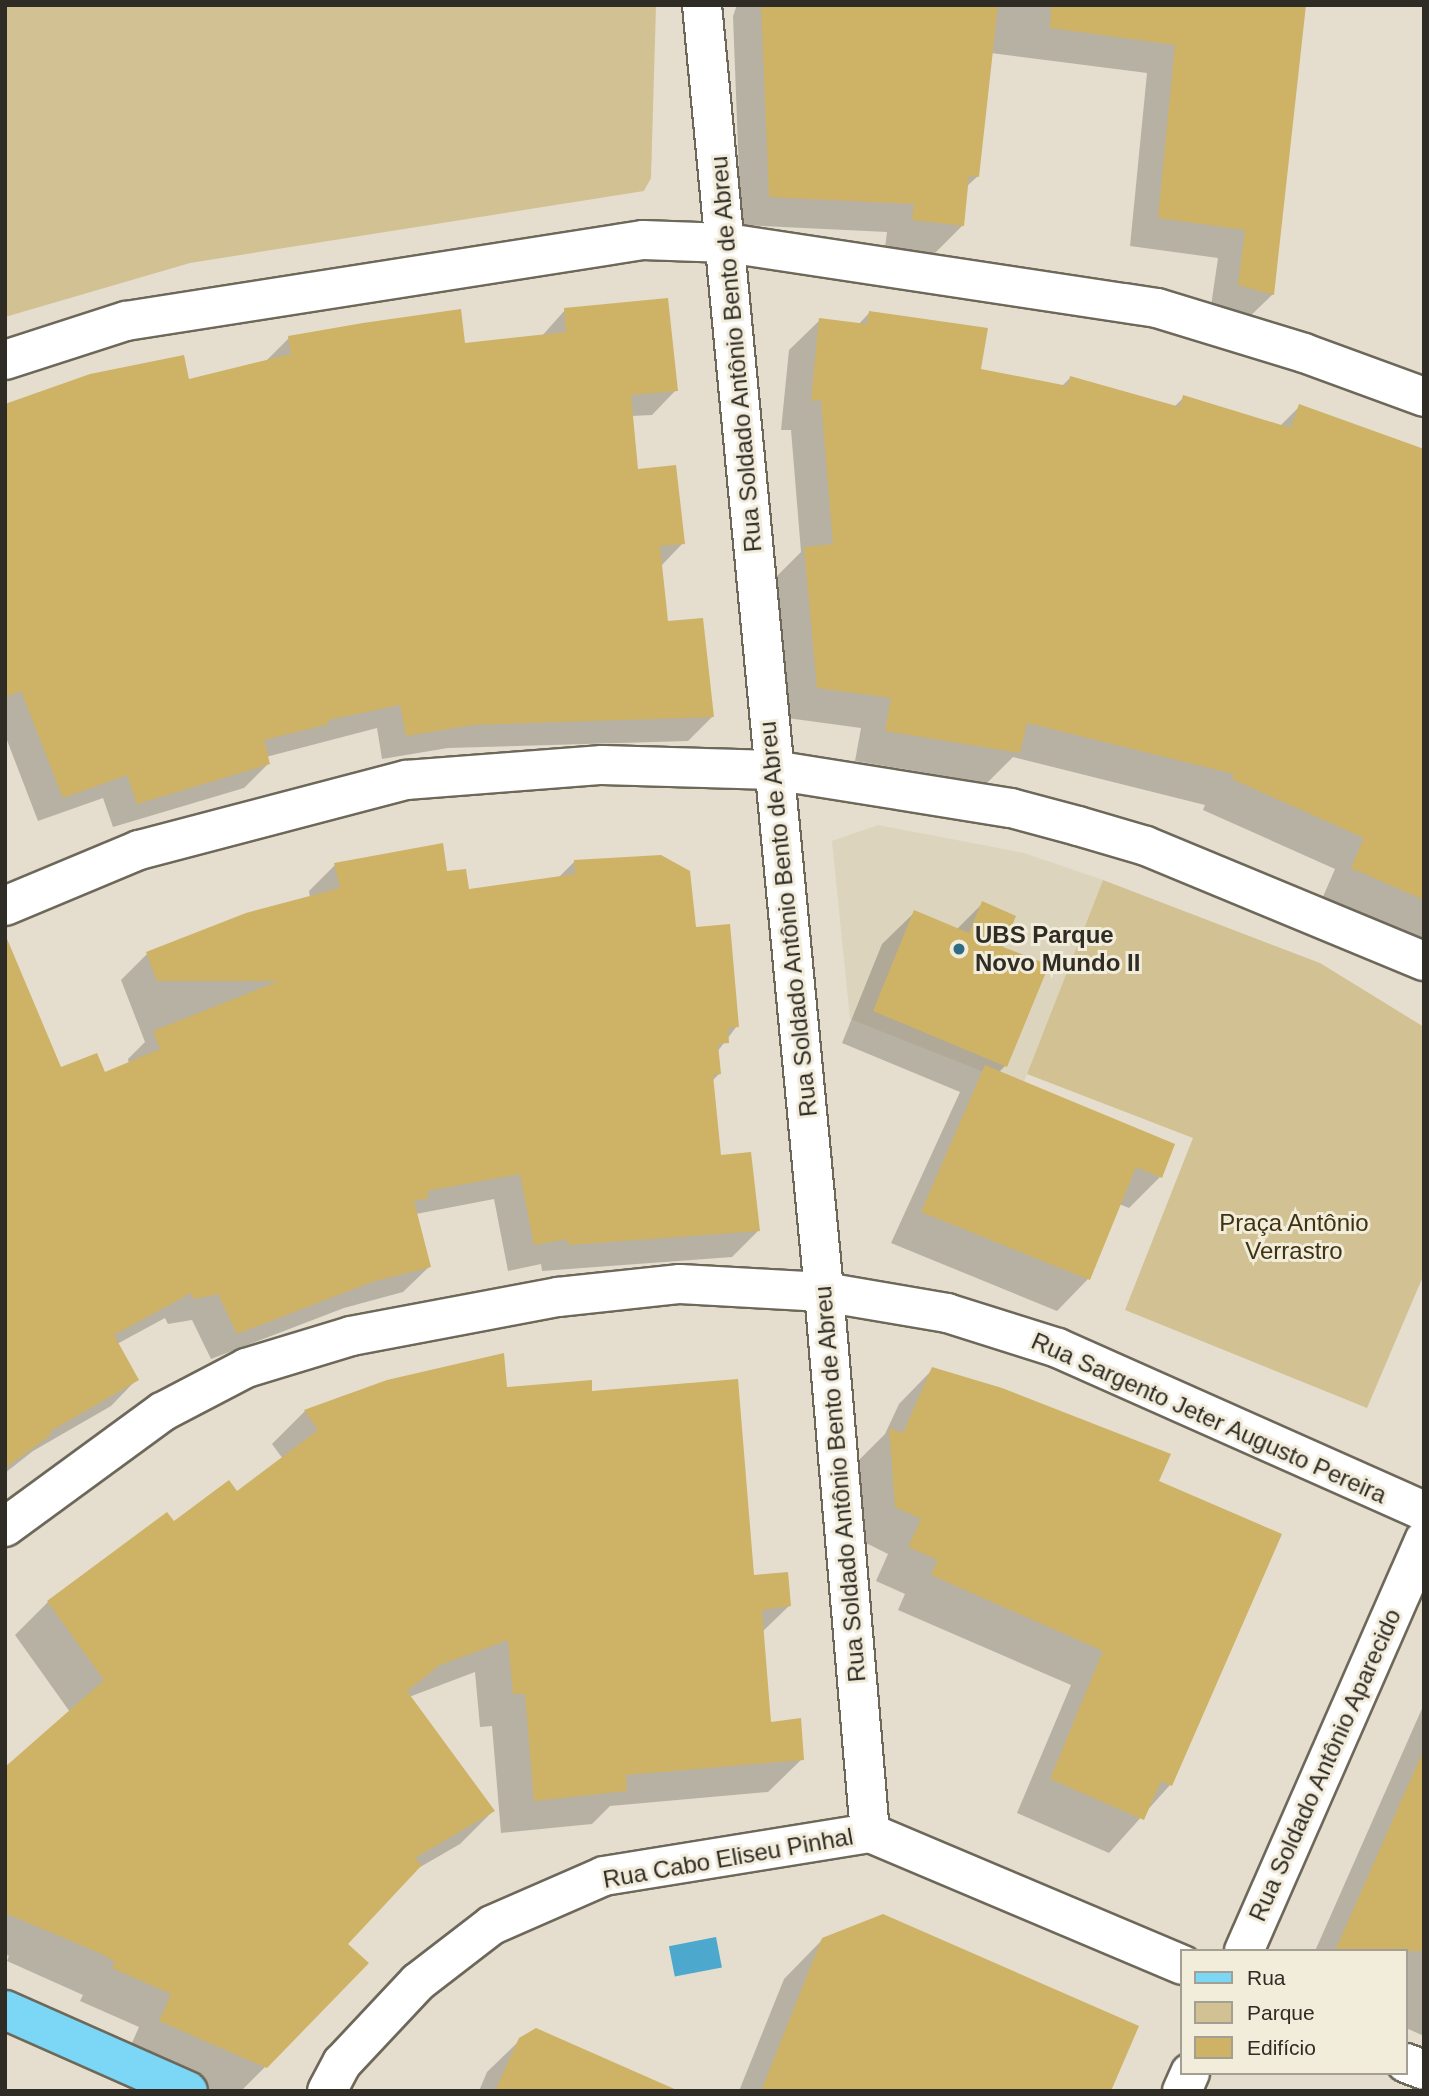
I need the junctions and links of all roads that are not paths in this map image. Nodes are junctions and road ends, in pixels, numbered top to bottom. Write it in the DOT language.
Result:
graph roads {
  1 [pos="702,5"];
  2 [pos="727,243"];
  3 [pos="5,360"];
  4 [pos="1424,397"];
  5 [pos="773,770"];
  6 [pos="5,906"];
  7 [pos="1424,961"];
  8 [pos="824,1292"];
  9 [pos="1424,1511"];
  10 [pos="5,1527"];
  11 [pos="1424,1540"];
  12 [pos="870,1833"];
  13 [pos="1245,1949"];
  14 [pos="1180,1964"];
  15 [pos="5,2010"];
  16 [pos="188,2091"];
  17 [pos="327,2091"];
  1 -- 2 [label="street, Rua Soldado Antônio Bento de Abreu"];
  2 -- 3 [label="street"];
  2 -- 4 [label="street"];
  2 -- 5 [label="street, Rua Soldado Antônio Bento de Abreu"];
  5 -- 6 [label="street"];
  5 -- 7 [label="street"];
  5 -- 8 [label="street, Rua Soldado Antônio Bento de Abreu"];
  8 -- 9 [label="street, Rua Sargento Jeter Augusto Pereira"];
  8 -- 10 [label="street, Rua Sargento Jeter Augusto Pereira"];
  8 -- 12 [label="street, Rua Soldado Antônio Bento de Abreu"];
  11 -- 13 [label="street, Rua Soldado Antônio Aparecido"];
  12 -- 14 [label="street, Rua Cabo Eliseu Pinhal"];
  12 -- 17 [label="street, Rua Cabo Eliseu Pinhal"];
  15 -- 16 [label="main road"];
}
